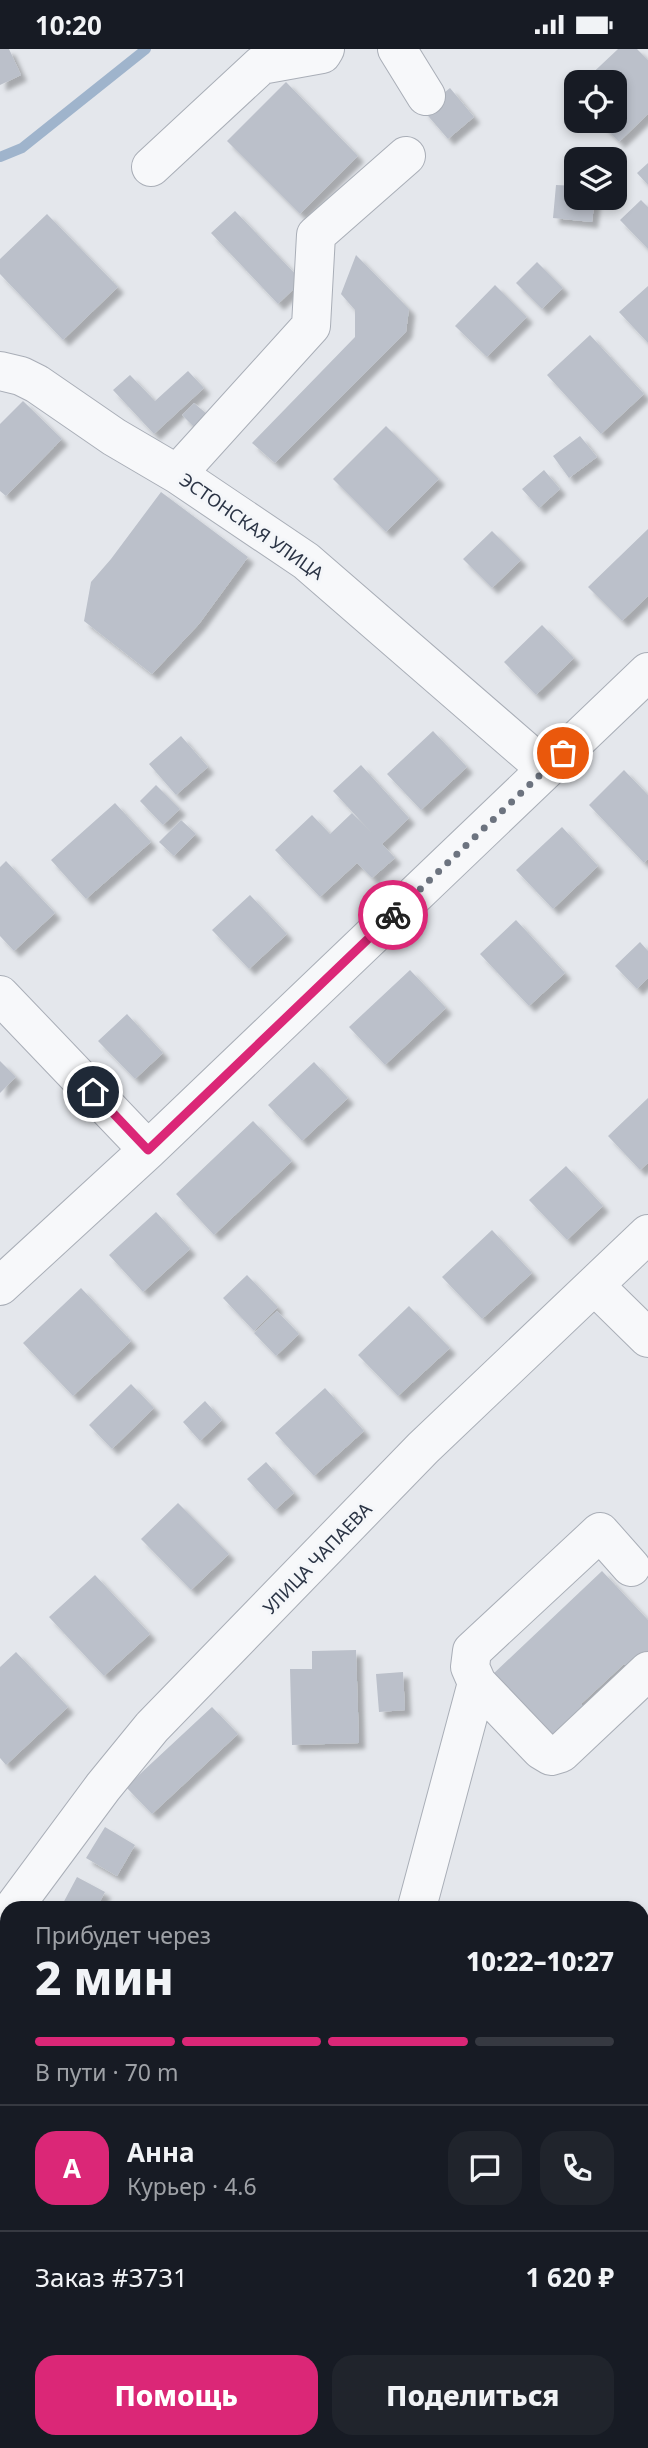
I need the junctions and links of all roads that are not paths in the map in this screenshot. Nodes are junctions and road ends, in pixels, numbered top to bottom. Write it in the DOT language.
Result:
graph roads {
  1 [pos="325,49"];
  2 [pos="397,49"];
  3 [pos="426,96"];
  4 [pos="406,156"];
  5 [pos="151,166"];
  6 [pos="0,371"];
  7 [pos="177,474"];
  8 [pos="648,672"];
  9 [pos="546,768"];
  10 [pos="0,995"];
  11 [pos="148,1150"];
  12 [pos="648,1234"];
  13 [pos="0,1286"];
  14 [pos="595,1286"];
  15 [pos="648,1338"];
  16 [pos="631,1567"];
  17 [pos="648,1671"];
  18 [pos="477,1683"];
  19 [pos="18,1901"];
  20 [pos="419,1901"];
  1 -- 5 [label="street"];
  2 -- 3 [label="street"];
  4 -- 7 [label="street"];
  6 -- 7 [label="street, ЭСТОНСКАЯ УЛИЦА"];
  7 -- 9 [label="street, ЭСТОНСКАЯ УЛИЦА"];
  8 -- 9 [label="street"];
  9 -- 11 [label="street"];
  10 -- 11 [label="street"];
  11 -- 13 [label="street"];
  12 -- 14 [label="street, УЛИЦА ЧАПАЕВА"];
  14 -- 15 [label="street"];
  14 -- 19 [label="street, УЛИЦА ЧАПАЕВА"];
  16 -- 18 [label="street"];
  17 -- 18 [label="street"];
  18 -- 20 [label="street"];
}
